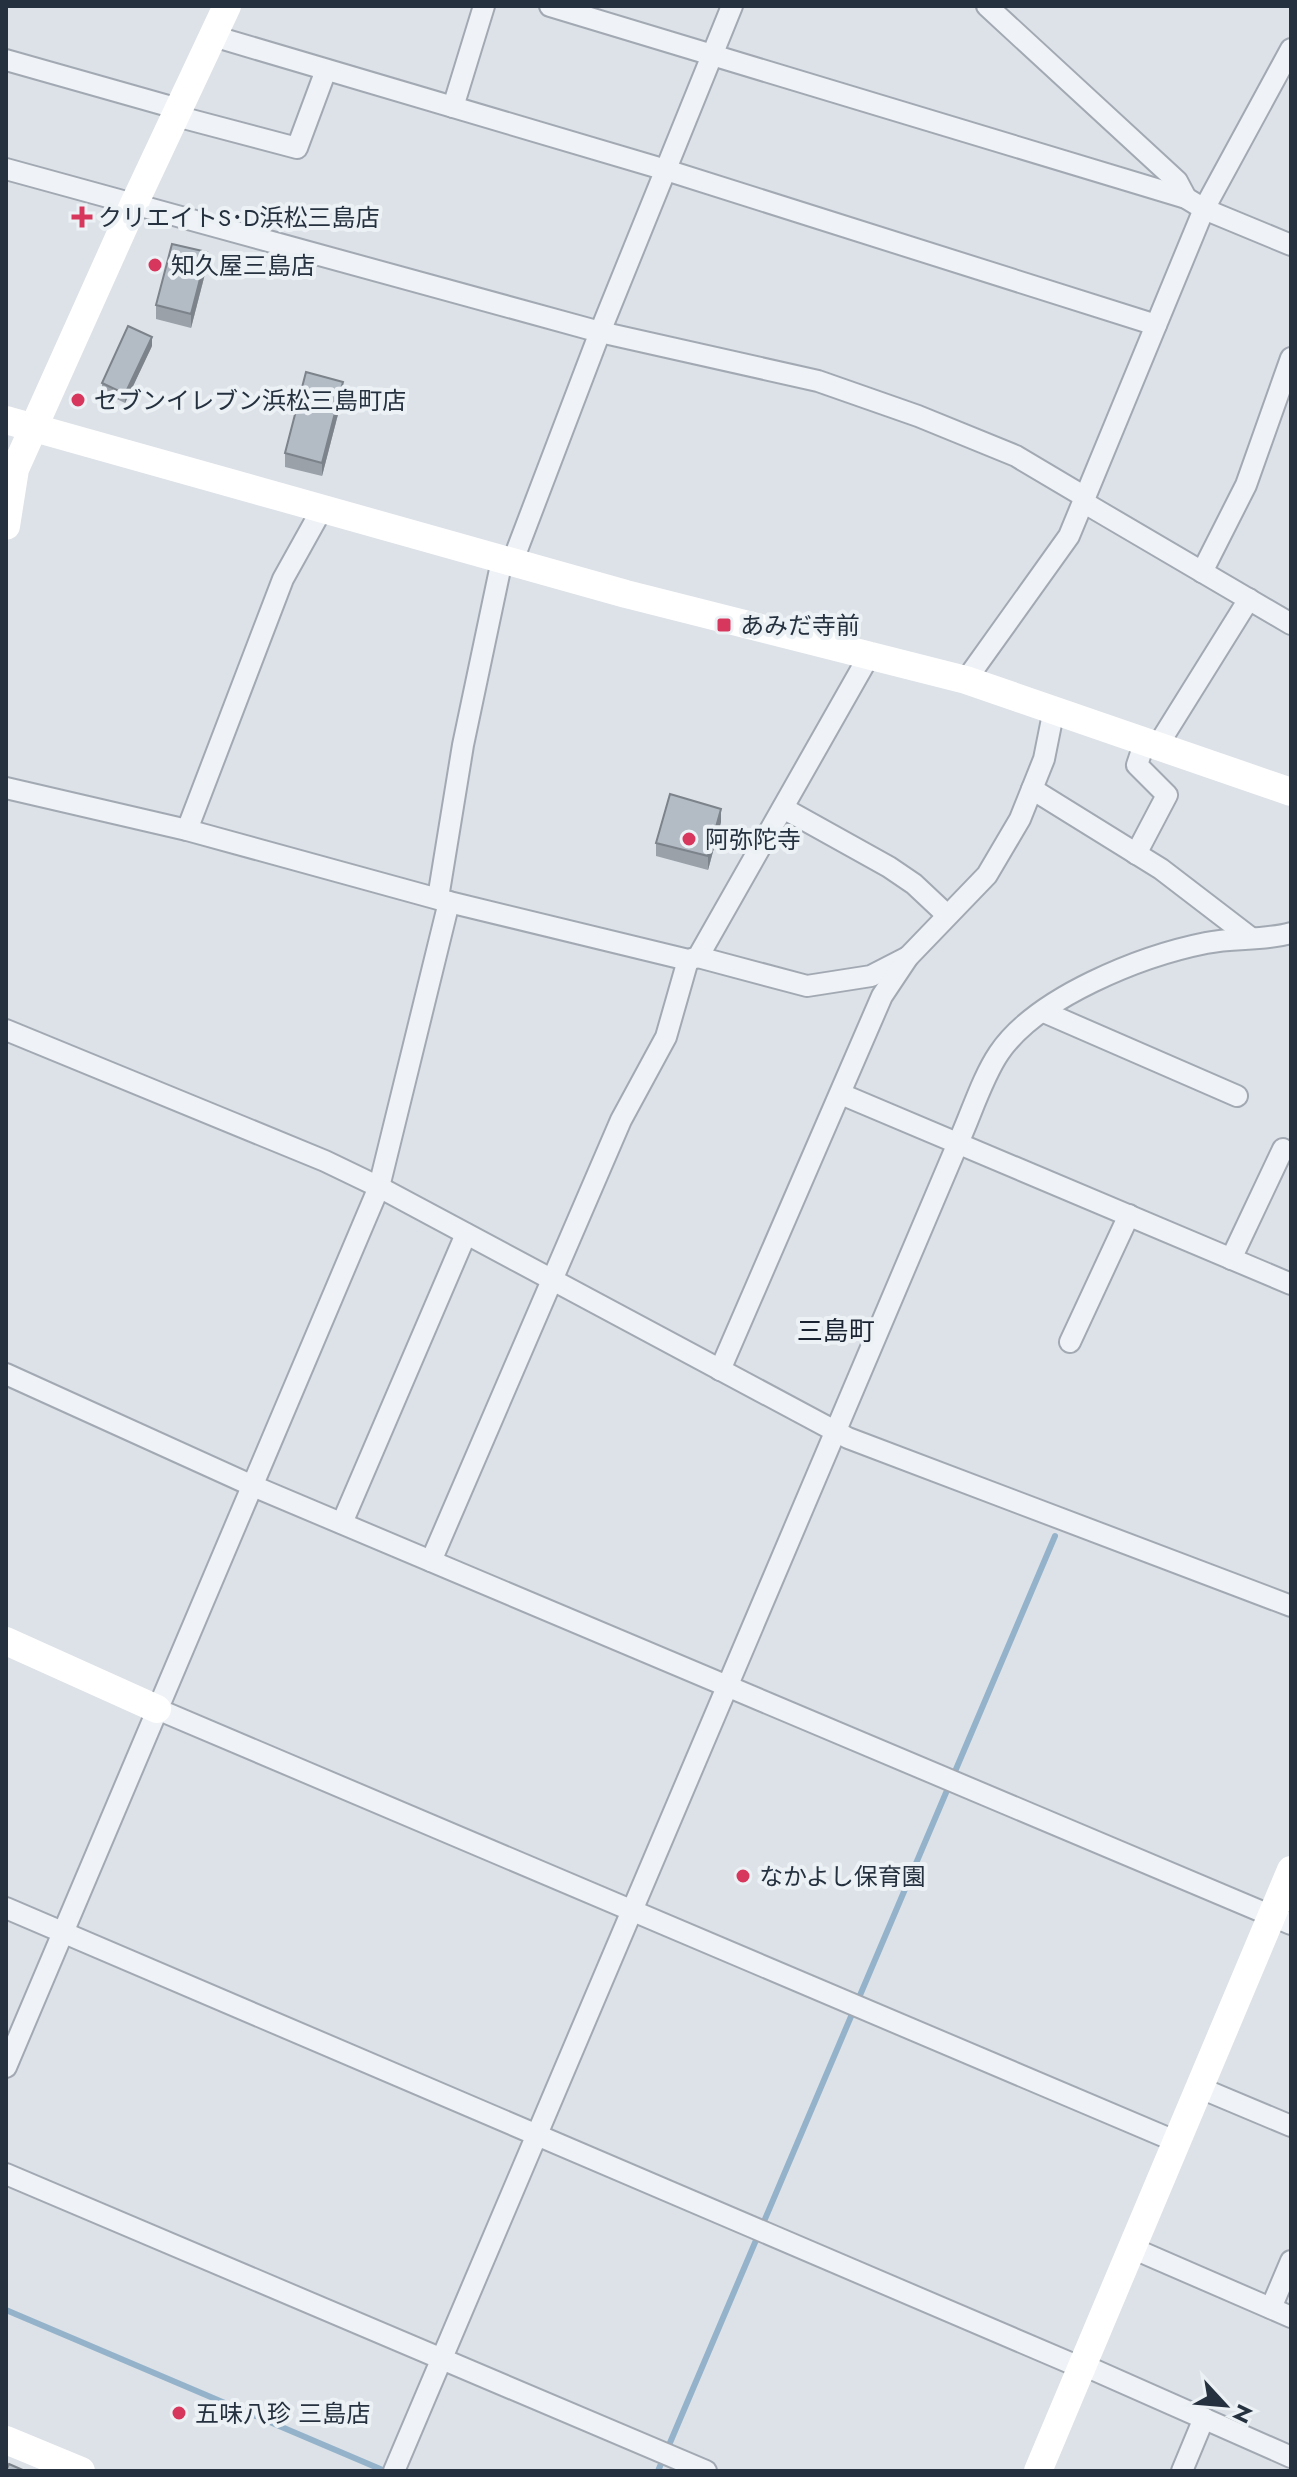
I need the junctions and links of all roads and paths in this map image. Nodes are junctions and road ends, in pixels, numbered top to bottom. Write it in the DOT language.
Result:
graph roads {
  1 [pos="227,6"];
  2 [pos="484,6"];
  3 [pos="550,6"];
  4 [pos="732,6"];
  5 [pos="995,9"];
  6 [pos="213,36"];
  7 [pos="1291,51"];
  8 [pos="712,55"];
  9 [pos="6,60"];
  10 [pos="326,70"];
  11 [pos="453,107"];
  12 [pos="177,112"];
  13 [pos="6,169"];
  14 [pos="666,170"];
  15 [pos="1186,198"];
  16 [pos="134,204"];
  17 [pos="1204,209"];
  18 [pos="1291,245"];
  19 [pos="1156,325"];
  20 [pos="600,332"];
  21 [pos="1291,358"];
  22 [pos="6,420"];
  23 [pos="34,428"];
  24 [pos="1084,499"];
  25 [pos="322,509"];
  26 [pos="6,526"];
  27 [pos="507,562"];
  28 [pos="1202,572"];
  29 [pos="1249,599"];
  30 [pos="1291,624"];
  31 [pos="870,654"];
  32 [pos="966,680"];
  33 [pos="1054,709"];
  34 [pos="1152,743"];
  35 [pos="6,788"];
  36 [pos="1032,789"];
  37 [pos="1291,792"];
  38 [pos="783,808"];
  39 [pos="187,830"];
  40 [pos="1136,854"];
  41 [pos="444,900"];
  42 [pos="947,915"];
  43 [pos="1288,936"];
  44 [pos="1251,938"];
  45 [pos="908,957"];
  46 [pos="693,959"];
  47 [pos="1044,1012"];
  48 [pos="6,1030"];
  49 [pos="841,1094"];
  50 [pos="1237,1096"];
  51 [pos="958,1143"];
  52 [pos="1283,1149"];
  53 [pos="379,1187"];
  54 [pos="1129,1215"];
  55 [pos="466,1234"];
  56 [pos="1231,1259"];
  57 [pos="552,1280"];
  58 [pos="1291,1284"];
  59 [pos="1070,1342"];
  60 [pos="720,1370"];
  61 [pos="6,1374"];
  62 [pos="835,1432"];
  63 [pos="253,1486"];
  64 [pos="342,1523"];
  65 [pos="431,1561"];
  66 [pos="1291,1606"];
  67 [pos="6,1641"];
  68 [pos="727,1685"];
  69 [pos="157,1709"];
  70 [pos="1291,1870"];
  71 [pos="6,1908"];
  72 [pos="633,1909"];
  73 [pos="1281,1920"];
  74 [pos="62,1933"];
  75 [pos="6,2067"];
  76 [pos="1198,2087"];
  77 [pos="1291,2126"];
  78 [pos="537,2135"];
  79 [pos="1175,2141"];
  80 [pos="6,2174"];
  81 [pos="1132,2248"];
  82 [pos="1291,2261"];
  83 [pos="1271,2308"];
  84 [pos="1291,2317"];
  85 [pos="442,2359"];
  86 [pos="1083,2366"];
  87 [pos="1204,2418"];
  88 [pos="6,2440"];
  89 [pos="1291,2457"];
  90 [pos="81,2471"];
  91 [pos="394,2471"];
  92 [pos="706,2471"];
  93 [pos="1038,2471"];
  94 [pos="1182,2471"];
  1 -- 6 [label="street"];
  2 -- 11 [label="street"];
  3 -- 8 [label="street"];
  4 -- 8 [label="street"];
  5 -- 15 [label="street"];
  6 -- 10 [label="street"];
  6 -- 12 [label="street"];
  7 -- 17 [label="street"];
  8 -- 14 [label="street"];
  8 -- 15 [label="street"];
  9 -- 12 [label="street"];
  10 -- 11 [label="street"];
  10 -- 12 [label="street"];
  11 -- 14 [label="street"];
  12 -- 16 [label="street"];
  13 -- 16 [label="street"];
  14 -- 19 [label="street"];
  14 -- 20 [label="street"];
  15 -- 17 [label="street"];
  16 -- 20 [label="street"];
  16 -- 23 [label="street"];
  17 -- 18 [label="street"];
  17 -- 19 [label="street"];
  19 -- 24 [label="street"];
  20 -- 24 [label="street"];
  20 -- 27 [label="street"];
  21 -- 28 [label="street"];
  22 -- 23 [label="street"];
  23 -- 25 [label="street"];
  23 -- 26 [label="street"];
  24 -- 28 [label="street"];
  24 -- 32 [label="street"];
  25 -- 27 [label="street"];
  25 -- 39 [label="street"];
  27 -- 31 [label="street"];
  27 -- 41 [label="street"];
  28 -- 29 [label="street"];
  29 -- 30 [label="street"];
  29 -- 34 [label="street"];
  31 -- 32 [label="street"];
  31 -- 38 [label="street"];
  32 -- 33 [label="street"];
  33 -- 34 [label="street"];
  33 -- 36 [label="street"];
  34 -- 37 [label="street"];
  34 -- 40 [label="street"];
  35 -- 39 [label="street"];
  36 -- 40 [label="street"];
  36 -- 42 [label="street"];
  38 -- 42 [label="street"];
  38 -- 46 [label="street"];
  39 -- 41 [label="street"];
  40 -- 44 [label="street"];
  41 -- 46 [label="street"];
  41 -- 53 [label="street"];
  42 -- 45 [label="street"];
  43 -- 44 [label="street"];
  44 -- 47 [label="street"];
  45 -- 46 [label="street"];
  45 -- 49 [label="street"];
  46 -- 57 [label="street"];
  47 -- 50 [label="street"];
  47 -- 51 [label="street"];
  48 -- 53 [label="street"];
  49 -- 51 [label="street"];
  49 -- 60 [label="street"];
  51 -- 54 [label="street"];
  51 -- 62 [label="street"];
  52 -- 56 [label="street"];
  53 -- 55 [label="street"];
  53 -- 63 [label="street"];
  54 -- 56 [label="street"];
  54 -- 59 [label="street"];
  55 -- 57 [label="street"];
  55 -- 64 [label="street"];
  56 -- 58 [label="street"];
  57 -- 60 [label="street"];
  57 -- 65 [label="street"];
  60 -- 62 [label="street"];
  61 -- 63 [label="street"];
  62 -- 66 [label="street"];
  62 -- 68 [label="street"];
  63 -- 64 [label="street"];
  63 -- 69 [label="street"];
  64 -- 65 [label="street"];
  65 -- 68 [label="street"];
  67 -- 69 [label="street"];
  68 -- 72 [label="street"];
  68 -- 73 [label="street"];
  69 -- 72 [label="street"];
  69 -- 74 [label="street"];
  70 -- 73 [label="street"];
  71 -- 74 [label="street"];
  72 -- 78 [label="street"];
  72 -- 79 [label="street"];
  73 -- 76 [label="street"];
  74 -- 75 [label="street"];
  74 -- 78 [label="street"];
  76 -- 77 [label="street"];
  76 -- 79 [label="street"];
  78 -- 85 [label="street"];
  78 -- 86 [label="street"];
  79 -- 81 [label="street"];
  80 -- 85 [label="street"];
  81 -- 83 [label="street"];
  81 -- 86 [label="street"];
  82 -- 83 [label="street"];
  83 -- 84 [label="street"];
  85 -- 91 [label="street"];
  85 -- 92 [label="street"];
  86 -- 87 [label="street"];
  86 -- 93 [label="street"];
  87 -- 89 [label="street"];
  87 -- 94 [label="street"];
  88 -- 90 [label="street"];
}
